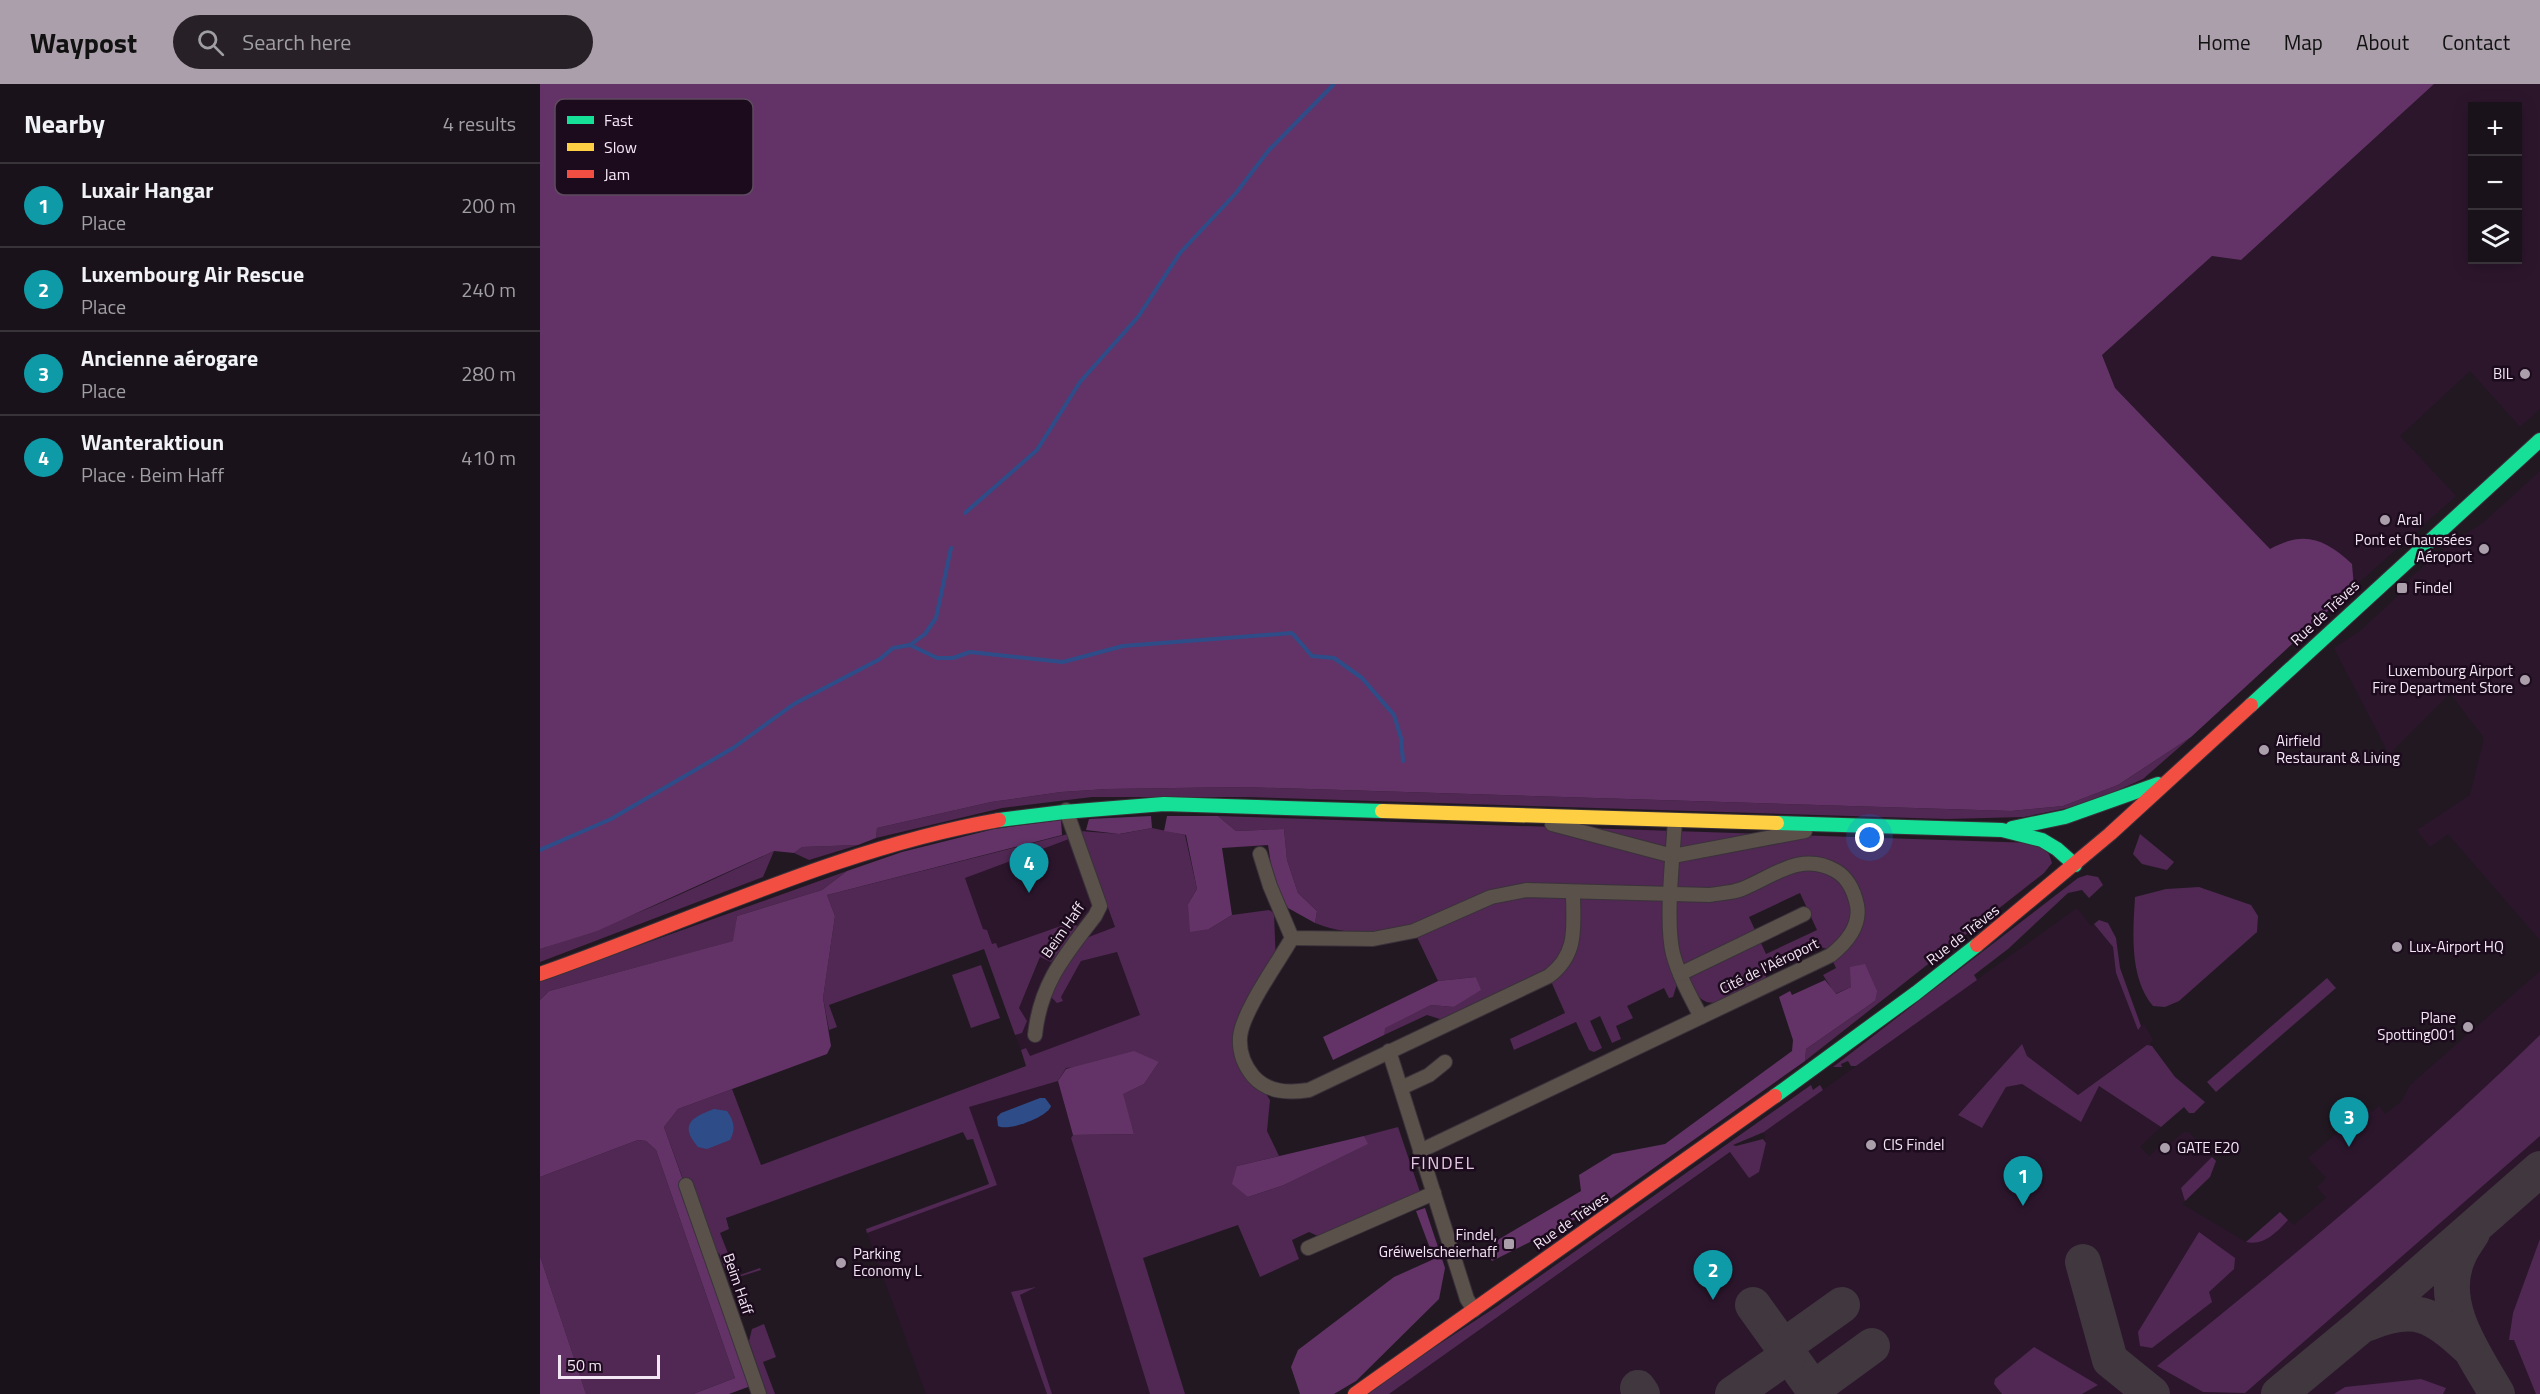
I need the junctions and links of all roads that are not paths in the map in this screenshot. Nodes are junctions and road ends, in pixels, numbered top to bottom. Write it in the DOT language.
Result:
graph roads {
  1 [pos="2540,440"];
  2 [pos="2167,781"];
  3 [pos="1066,810"];
  4 [pos="1520,815"];
  5 [pos="2065,817"];
  6 [pos="1675,820"];
  7 [pos="1837,825"];
  8 [pos="2002,830"];
  9 [pos="2091,835"];
  10 [pos="1260,854"];
  11 [pos="1673,856"];
  12 [pos="2075,865"];
  13 [pos="1573,892"];
  14 [pos="1671,894"];
  15 [pos="1804,914"];
  16 [pos="1292,938"];
  17 [pos="540,974"];
  18 [pos="1680,974"];
  19 [pos="1701,1017"];
  20 [pos="1035,1035"];
  21 [pos="1389,1051"];
  22 [pos="1444,1062"];
  23 [pos="1401,1088"];
  24 [pos="1420,1151"];
  25 [pos="686,1185"];
  26 [pos="1434,1193"];
  27 [pos="1308,1248"];
  28 [pos="1474,1310"];
  29 [pos="759,1394"];
  30 [pos="1355,1394"];
  1 -- 2 [label="main road, Rue de Trèves"];
  2 -- 5 [label="main road"];
  2 -- 9 [label="main road, Rue de Trèves"];
  3 -- 4 [label="main road"];
  3 -- 17 [label="main road"];
  3 -- 20 [label="street, Beim Haff"];
  4 -- 6 [label="main road"];
  4 -- 11 [label="street"];
  5 -- 8 [label="main road"];
  5 -- 9 [label="main road"];
  6 -- 7 [label="main road"];
  6 -- 11 [label="street"];
  7 -- 8 [label="main road"];
  7 -- 11 [label="street"];
  8 -- 12 [label="main road"];
  9 -- 12 [label="main road, Rue de Trèves"];
  10 -- 16 [label="street"];
  11 -- 14 [label="street"];
  12 -- 28 [label="main road, Rue de Trèves"];
  13 -- 14 [label="street, Cité de l'Aéroport"];
  13 -- 16 [label="street, Cité de l'Aéroport"];
  13 -- 21 [label="street"];
  14 -- 18 [label="street"];
  14 -- 19 [label="street, Cité de l'Aéroport"];
  15 -- 18 [label="street"];
  16 -- 21 [label="street"];
  18 -- 19 [label="street"];
  19 -- 24 [label="street, Cité de l'Aéroport"];
  21 -- 23 [label="street"];
  22 -- 23 [label="street"];
  23 -- 24 [label="street"];
  24 -- 26 [label="street"];
  25 -- 29 [label="street, Beim Haff"];
  26 -- 27 [label="street"];
  26 -- 28 [label="street"];
  28 -- 30 [label="main road, Rue de Trèves"];
}
